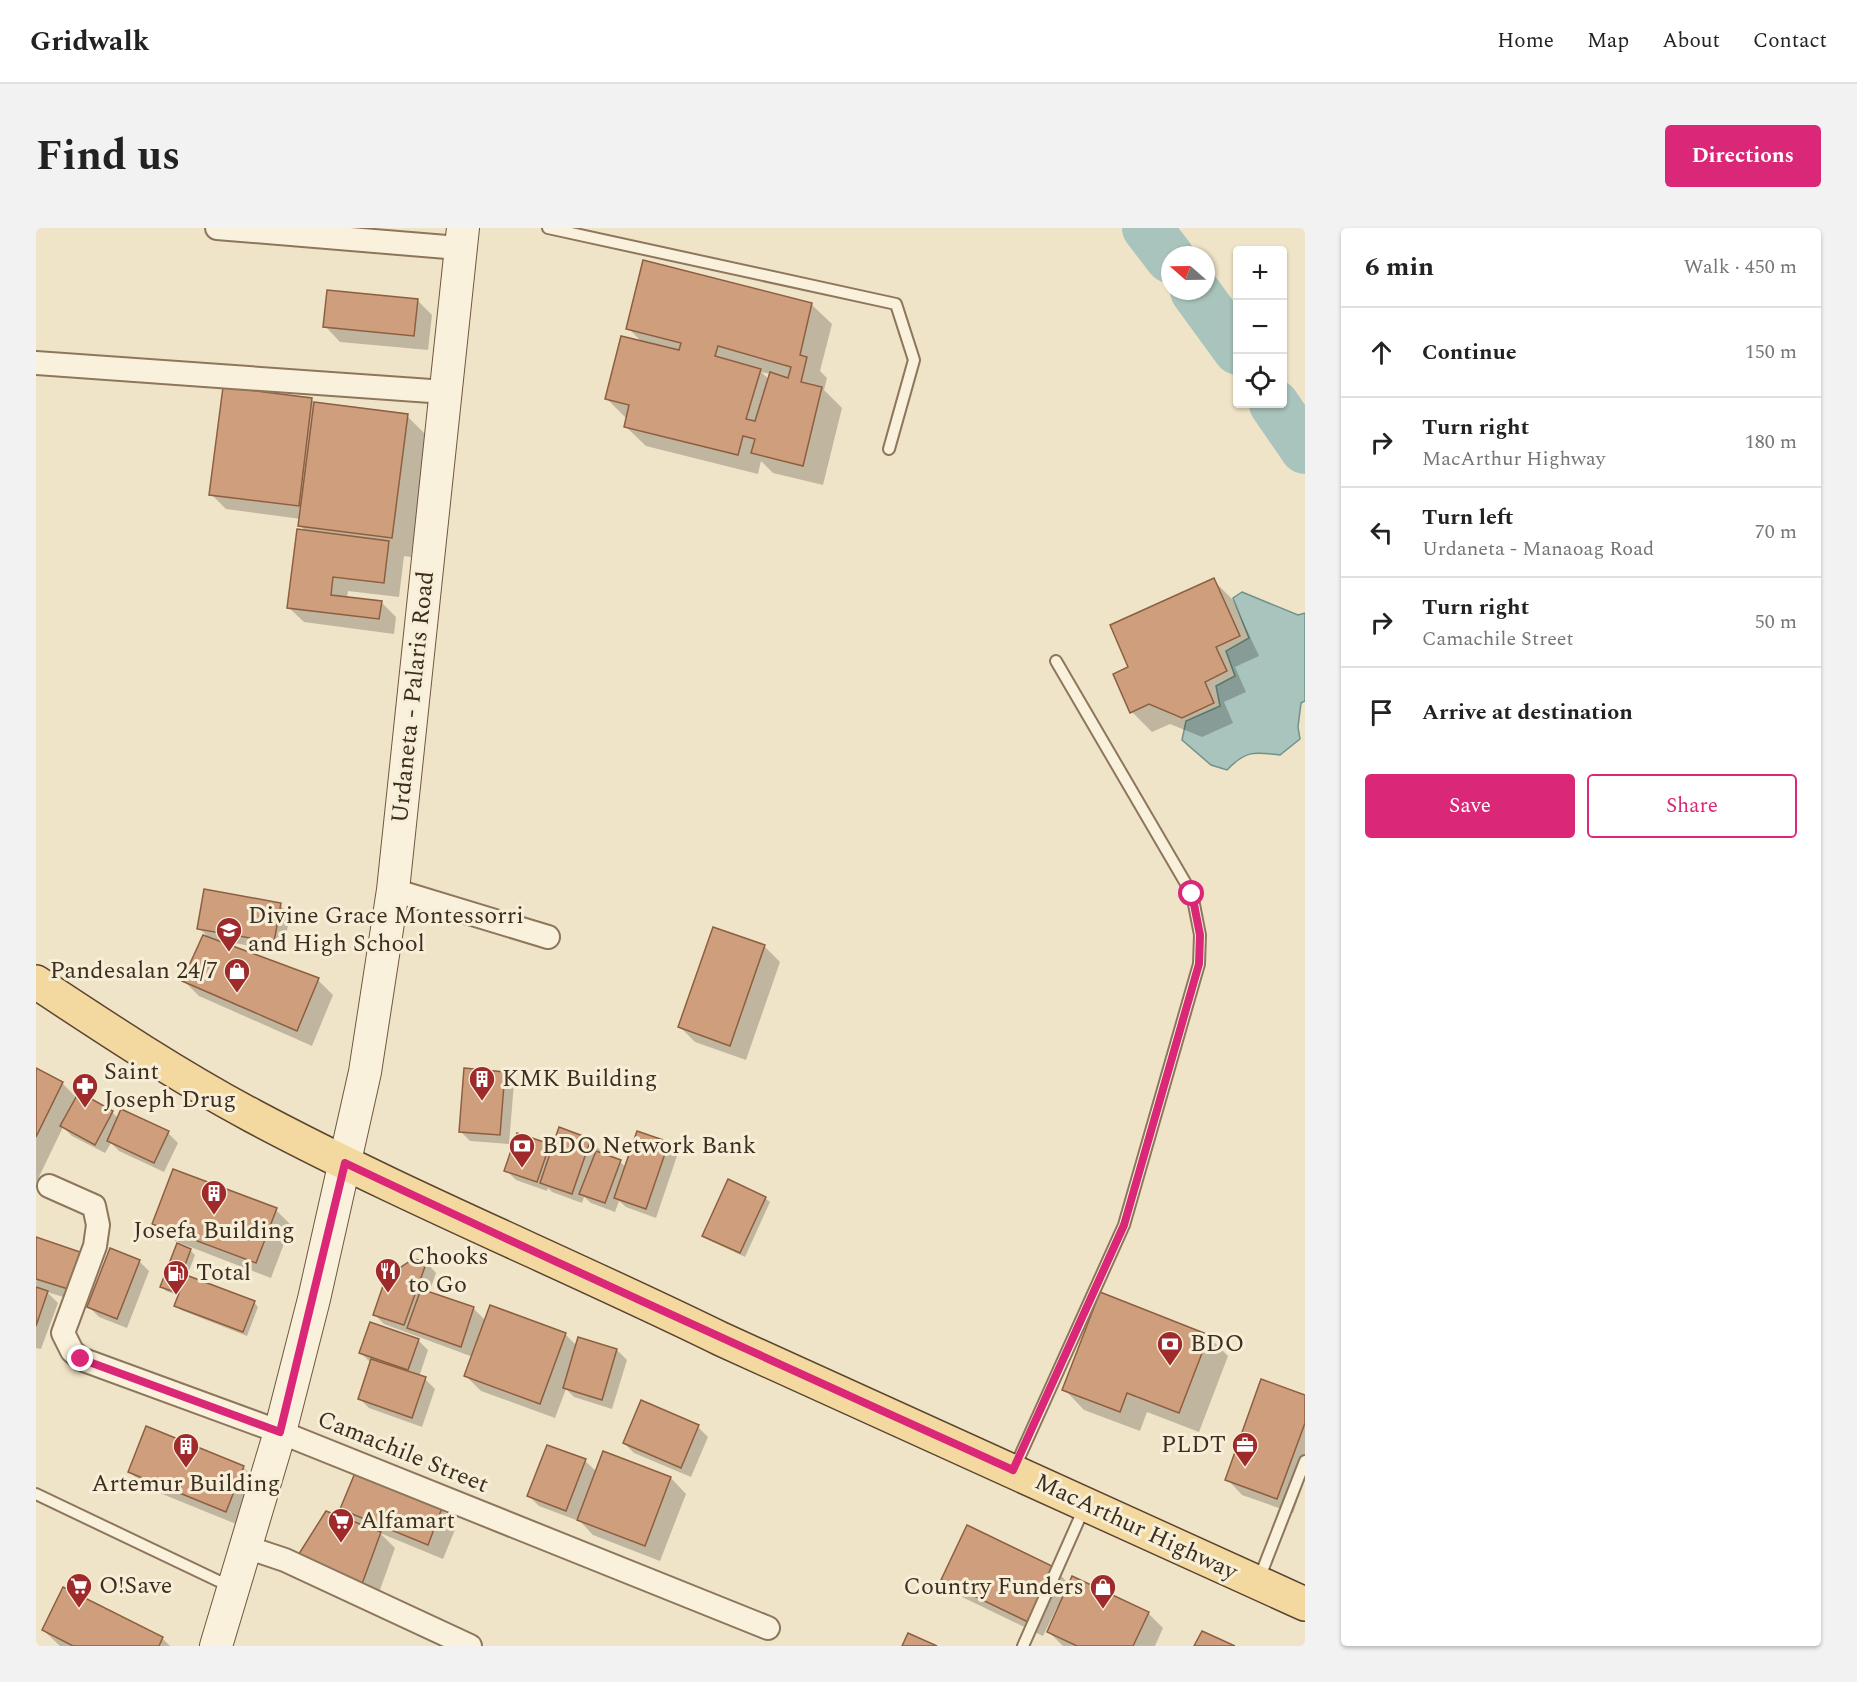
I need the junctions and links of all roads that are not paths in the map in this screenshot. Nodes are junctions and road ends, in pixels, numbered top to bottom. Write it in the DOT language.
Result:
graph roads {
  1 [pos="217,228"];
  2 [pos="548,228"];
  3 [pos="461,238"];
  4 [pos="36,363"];
  5 [pos="445,392"];
  6 [pos="889,449"];
  7 [pos="1056,661"];
  8 [pos="393,890"];
  9 [pos="548,937"];
  10 [pos="36,982"];
  11 [pos="345,1163"];
  12 [pos="49,1186"];
  13 [pos="280,1432"];
  14 [pos="1305,1461"];
  15 [pos="1013,1470"];
  16 [pos="36,1494"];
  17 [pos="1086,1503"];
  18 [pos="246,1547"];
  19 [pos="1258,1582"];
  20 [pos="234,1588"];
  21 [pos="1305,1604"];
  22 [pos="768,1628"];
  23 [pos="216,1646"];
  24 [pos="470,1646"];
  25 [pos="1023,1646"];
  1 -- 3 [label="street"];
  2 -- 6 [label="lane"];
  3 -- 5 [label="main road, Urdaneta - Palaris Road"];
  4 -- 5 [label="street"];
  5 -- 8 [label="main road, Urdaneta - Palaris Road"];
  7 -- 15 [label="lane"];
  8 -- 9 [label="street"];
  8 -- 11 [label="main road, Urdaneta - Palaris Road"];
  10 -- 11 [label="main road, MacArthur Highway"];
  11 -- 13 [label="main road, Urdaneta - Palaris Road"];
  11 -- 15 [label="main road, MacArthur Highway"];
  12 -- 13 [label="street, Camachile Street"];
  13 -- 18 [label="main road, Urdaneta - Palaris Road"];
  13 -- 22 [label="street, Camachile Street"];
  14 -- 19 [label="lane"];
  15 -- 17 [label="main road, MacArthur Highway"];
  16 -- 20 [label="lane"];
  17 -- 19 [label="main road, MacArthur Highway"];
  17 -- 25 [label="lane"];
  18 -- 20 [label="main road, Urdaneta - Palaris Road"];
  18 -- 24 [label="street"];
  19 -- 21 [label="main road, MacArthur Highway"];
  20 -- 23 [label="main road, Urdaneta - Palaris Road"];
}
